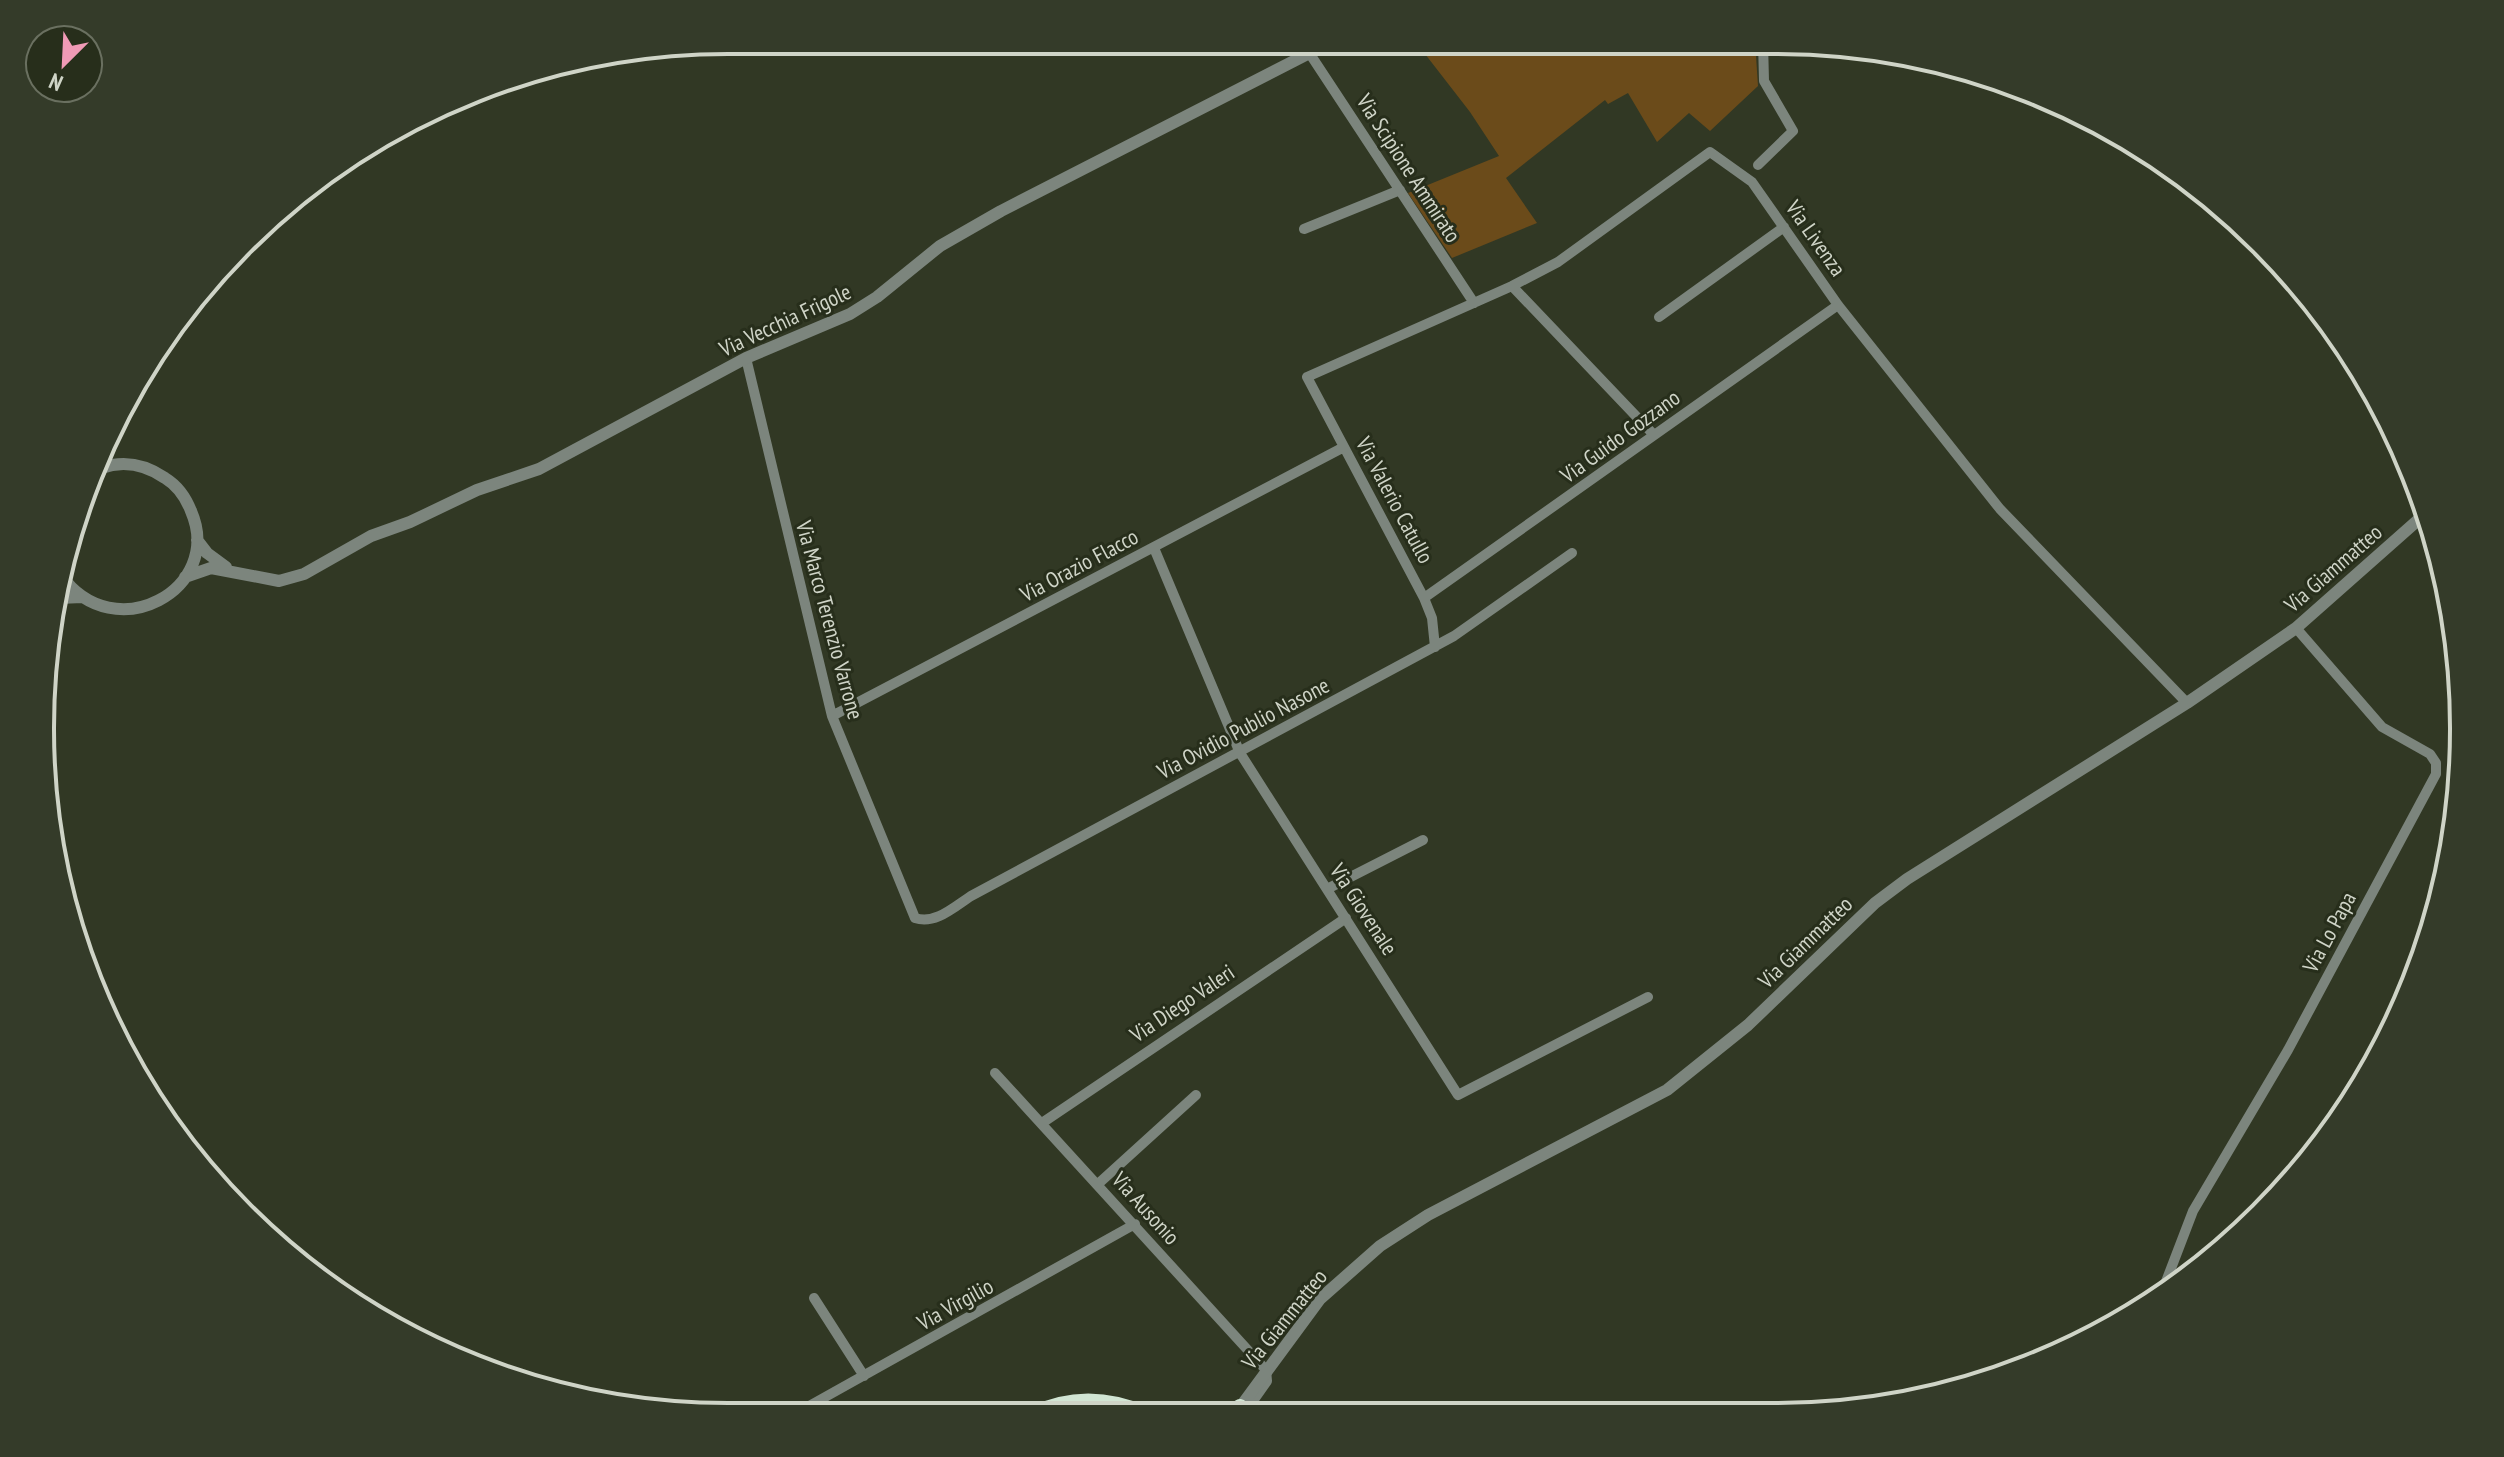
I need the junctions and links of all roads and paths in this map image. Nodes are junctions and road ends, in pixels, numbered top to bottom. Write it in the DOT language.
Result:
graph roads {
  1 [pos="1310,54"];
  2 [pos="1763,54"];
  3 [pos="1758,165"];
  4 [pos="1400,190"];
  5 [pos="1784,227"];
  6 [pos="1304,229"];
  7 [pos="1512,286"];
  8 [pos="1474,303"];
  9 [pos="1838,305"];
  10 [pos="1659,317"];
  11 [pos="746,358"];
  12 [pos="1307,377"];
  13 [pos="1654,435"];
  14 [pos="1344,447"];
  15 [pos="107,465"];
  16 [pos="2417,521"];
  17 [pos="197,540"];
  18 [pos="1154,548"];
  19 [pos="1572,553"];
  20 [pos="232,570"];
  21 [pos="185,577"];
  22 [pos="70,584"];
  23 [pos="82,597"];
  24 [pos="67,598"];
  25 [pos="1424,598"];
  26 [pos="2296,628"];
  27 [pos="1435,647"];
  28 [pos="2187,703"];
  29 [pos="832,716"];
  30 [pos="1240,753"];
  31 [pos="1423,840"];
  32 [pos="1327,889"];
  33 [pos="1346,918"];
  34 [pos="925,922"];
  35 [pos="1648,997"];
  36 [pos="995,1073"];
  37 [pos="1196,1095"];
  38 [pos="1042,1123"];
  39 [pos="1098,1184"];
  40 [pos="1135,1224"];
  41 [pos="2168,1277"];
  42 [pos="814,1298"];
  43 [pos="1266,1370"];
  44 [pos="864,1376"];
  45 [pos="815,1403"];
  46 [pos="1071,1403"];
  47 [pos="1116,1403"];
  48 [pos="1244,1403"];
  1 -- 4 [label="street, Via Scipione Ammirato"];
  1 -- 11 [label="street, Via Vecchia Frigole"];
  2 -- 3 [label="street"];
  4 -- 6 [label="street"];
  4 -- 8 [label="street, Via Scipione Ammirato"];
  5 -- 7 [label="street, Via Livenza"];
  5 -- 9 [label="street, Via Livenza"];
  5 -- 10 [label="street"];
  7 -- 8 [label="street, Via Livenza"];
  7 -- 13 [label="street"];
  8 -- 12 [label="street, Via Livenza"];
  9 -- 13 [label="street, Via Guido Gozzano"];
  9 -- 28 [label="street, Via Livenza"];
  11 -- 20 [label="street, Via Vecchia Frigole"];
  11 -- 29 [label="street, Via Marco Terenzio Varrone"];
  12 -- 14 [label="street, Via Valerio Catullo"];
  13 -- 25 [label="street, Via Guido Gozzano"];
  14 -- 18 [label="street, Via Orazio Flacco"];
  14 -- 25 [label="street, Via Valerio Catullo"];
  15 -- 17 [label="street"];
  16 -- 26 [label="street, Via Giammatteo"];
  17 -- 20 [label="street, Via Vecchia Frigole"];
  17 -- 21 [label="street"];
  18 -- 29 [label="street, Via Orazio Flacco"];
  18 -- 30 [label="street, Via Giovenale"];
  19 -- 27 [label="street, Via Ovidio Publio Nasone"];
  20 -- 21 [label="street, Via Vecchia Frigole"];
  21 -- 23 [label="street, Via Vecchia Frigole"];
  22 -- 23 [label="street, Via Vecchia Frigole"];
  23 -- 24 [label="street, Via Vecchia Frigole"];
  25 -- 27 [label="street, Via Valerio Catullo"];
  26 -- 28 [label="street, Via Giammatteo"];
  26 -- 41 [label="street, Via Lo Papa"];
  27 -- 30 [label="street, Via Ovidio Publio Nasone"];
  28 -- 43 [label="street, Via Giammatteo"];
  29 -- 34 [label="street, Via Marco Terenzio Varrone"];
  30 -- 32 [label="street, Via Giovenale"];
  30 -- 34 [label="street, Via Ovidio Publio Nasone"];
  31 -- 32 [label="street"];
  32 -- 33 [label="street, Via Giovenale"];
  33 -- 35 [label="street, Via Giovenale"];
  33 -- 38 [label="street, Via Diego Valeri"];
  36 -- 38 [label="street, Via Ausonio"];
  37 -- 39 [label="street"];
  38 -- 39 [label="street, Via Ausonio"];
  39 -- 40 [label="street, Via Ausonio"];
  40 -- 43 [label="street, Via Ausonio"];
  40 -- 44 [label="street, Via Virgilio"];
  42 -- 44 [label="street"];
  43 -- 48 [label="street, Via Giammatteo"];
  44 -- 45 [label="street, Via Virgilio"];
  46 -- 47 [label="highway"];
}
